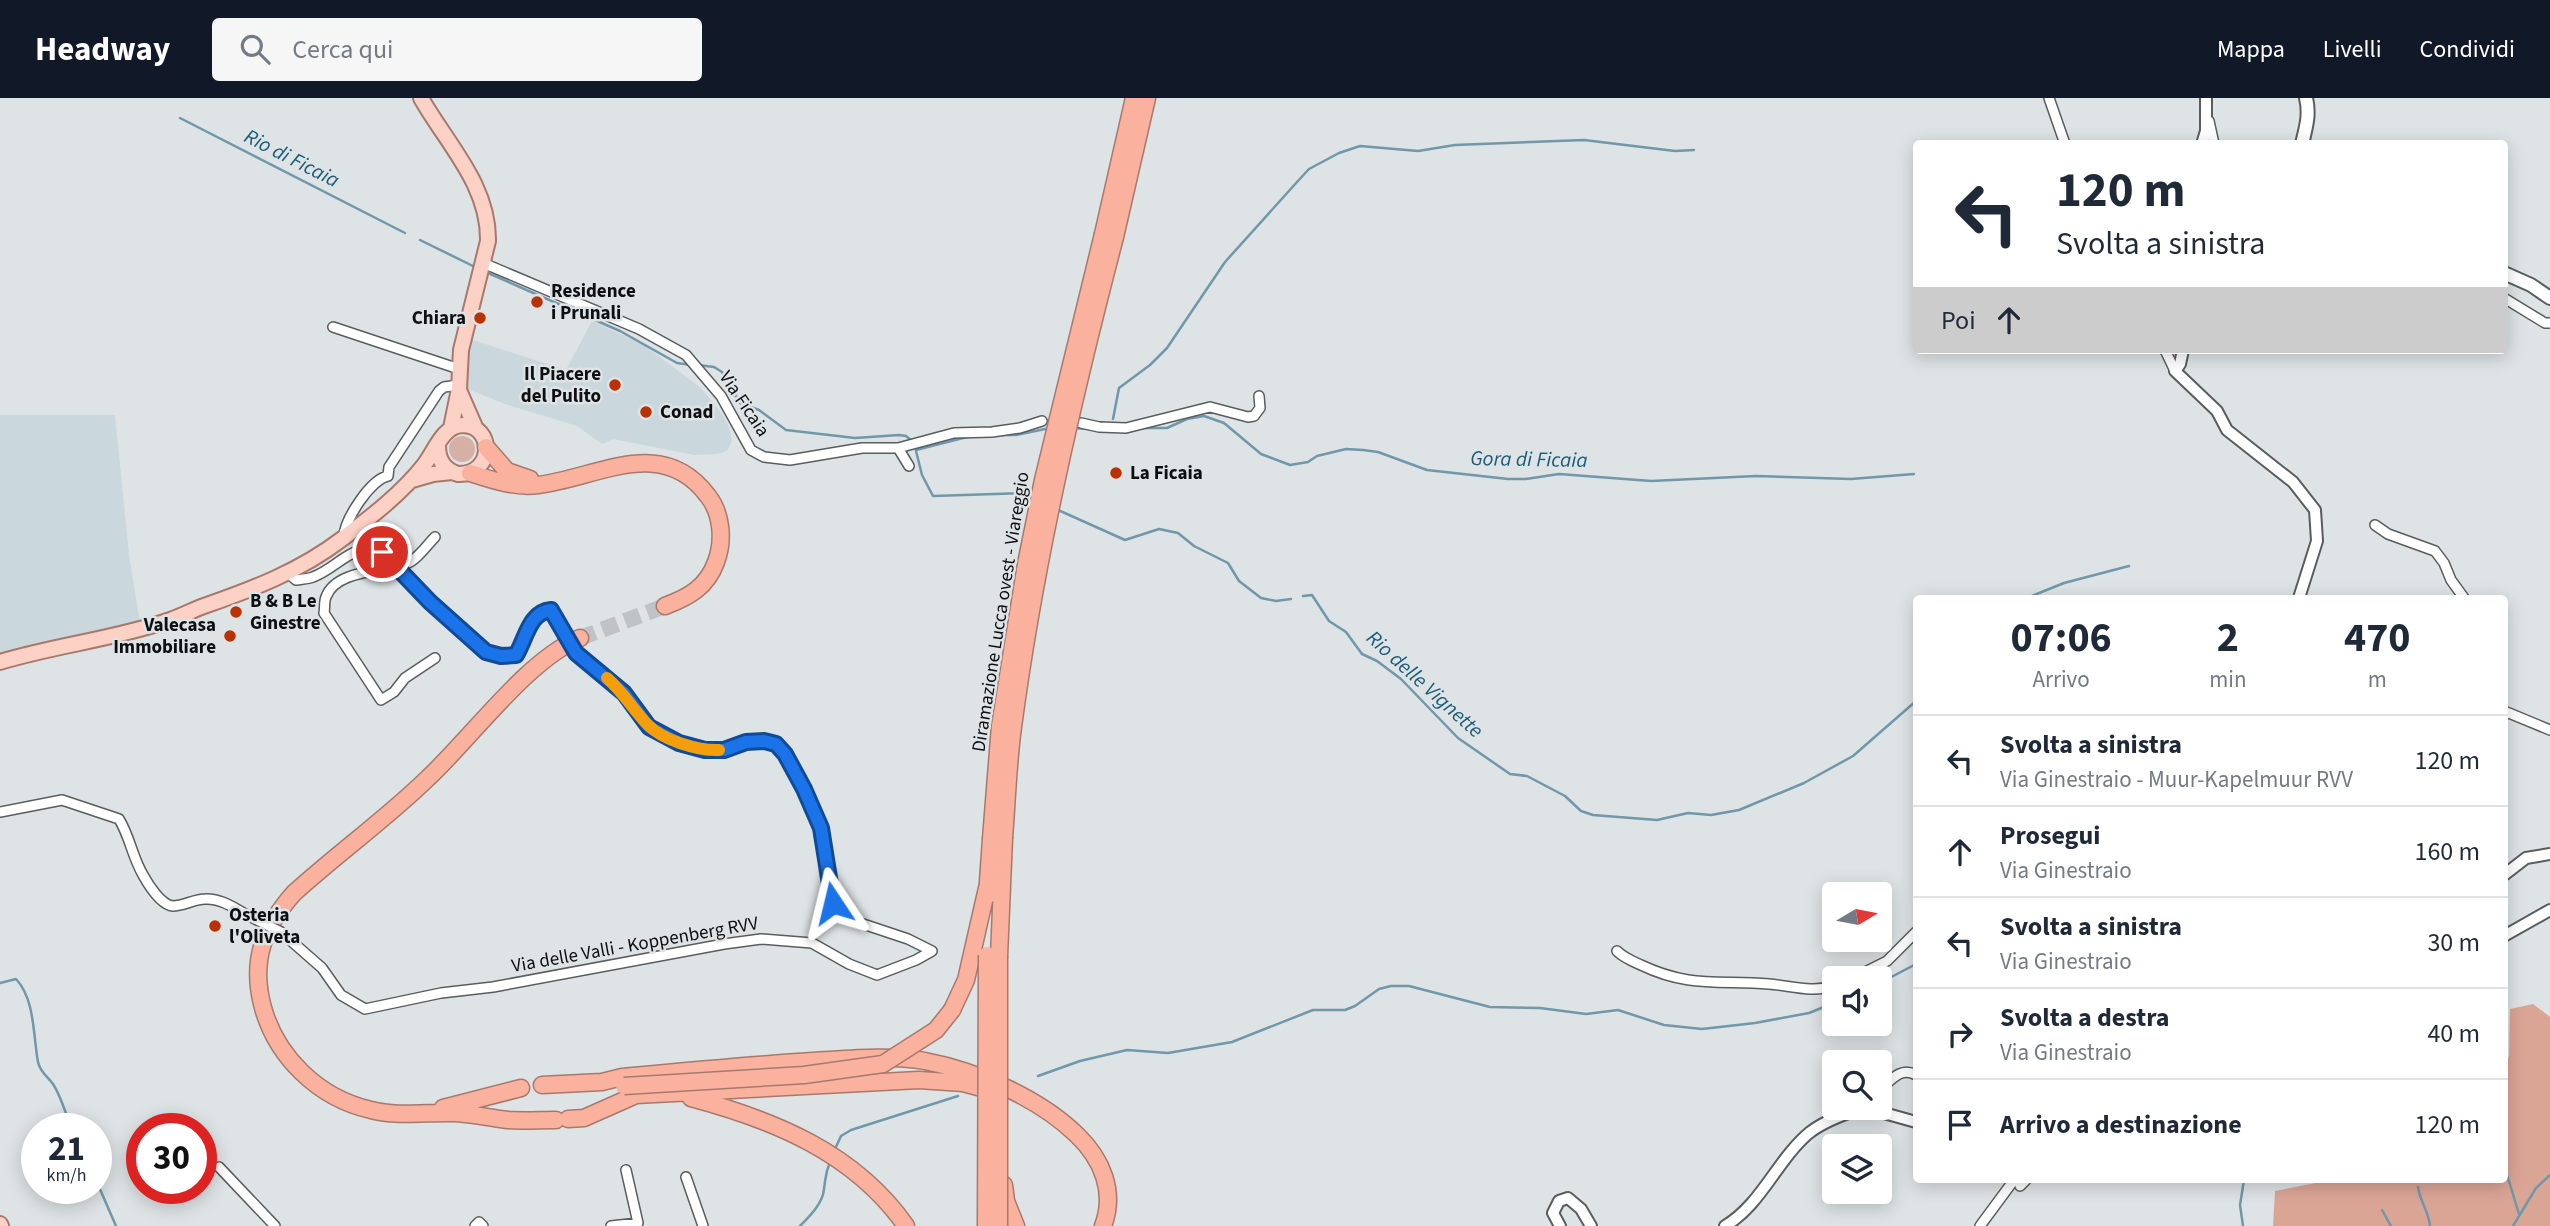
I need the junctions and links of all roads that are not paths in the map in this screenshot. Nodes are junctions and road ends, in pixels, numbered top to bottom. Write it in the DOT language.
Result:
graph roads {
  1 [pos="421,98"];
  2 [pos="1134,98"];
  3 [pos="1147,98"];
  4 [pos="2049,98"];
  5 [pos="2306,98"];
  6 [pos="2206,102"];
  7 [pos="2065,140"];
  8 [pos="2203,140"];
  9 [pos="2213,140"];
  10 [pos="2303,140"];
  11 [pos="1109,235"];
  12 [pos="483,262"];
  13 [pos="2508,276"];
  14 [pos="2550,298"];
  15 [pos="2508,300"];
  16 [pos="2550,323"];
  17 [pos="333,327"];
  18 [pos="2167,354"];
  19 [pos="2182,354"];
  20 [pos="459,369"];
  21 [pos="2175,371"];
  22 [pos="459,387"];
  23 [pos="1259,396"];
  24 [pos="1042,421"];
  25 [pos="1080,424"];
  26 [pos="451,428"];
  27 [pos="476,429"];
  28 [pos="438,446"];
  29 [pos="486,447"];
  30 [pos="898,447"];
  31 [pos="909,466"];
  32 [pos="452,472"];
  33 [pos="470,473"];
  34 [pos="388,476"];
  35 [pos="553,481"];
  36 [pos="407,485"];
  37 [pos="2375,525"];
  38 [pos="344,537"];
  39 [pos="435,537"];
  40 [pos="396,566"];
  41 [pos="288,573"];
  42 [pos="2300,595"];
  43 [pos="2462,595"];
  44 [pos="666,606"];
  45 [pos="574,641"];
  46 [pos="435,658"];
  47 [pos="0,662"];
  48 [pos="2508,713"];
  49 [pos="2550,730"];
  50 [pos="0,812"];
  51 [pos="998,839"];
  52 [pos="2550,854"];
  53 [pos="2508,872"];
  54 [pos="987,888"];
  55 [pos="2550,910"];
  56 [pos="2508,934"];
  57 [pos="1913,935"];
  58 [pos="1617,951"];
  59 [pos="993,955"];
  60 [pos="1877,966"];
  61 [pos="1822,988"];
  62 [pos="1913,1073"];
  63 [pos="1892,1079"];
  64 [pos="602,1082"];
  65 [pos="542,1085"];
  66 [pos="521,1088"];
  67 [pos="706,1096"];
  68 [pos="1032,1103"];
  69 [pos="424,1113"];
  70 [pos="1892,1116"];
  71 [pos="1830,1120"];
  72 [pos="1913,1121"];
  73 [pos="1000,1132"];
  74 [pos="219,1167"];
  75 [pos="626,1170"];
  76 [pos="687,1177"];
  77 [pos="2019,1183"];
  78 [pos="275,1226"];
  79 [pos="475,1226"];
  80 [pos="483,1226"];
  81 [pos="611,1226"];
  82 [pos="703,1226"];
  83 [pos="906,1226"];
  84 [pos="986,1226"];
  85 [pos="999,1226"];
  86 [pos="1016,1226"];
  87 [pos="1103,1226"];
  88 [pos="1560,1226"];
  89 [pos="1591,1226"];
  90 [pos="1725,1226"];
  91 [pos="1980,1226"];
  1 -- 12 [label="main road"];
  2 -- 11 [label="highway, Diramazione Lucca ovest - Viareggio"];
  3 -- 11 [label="highway, Diramazione Lucca ovest - Viareggio"];
  4 -- 7 [label="street"];
  5 -- 10 [label="main road"];
  6 -- 8 [label="street"];
  6 -- 9 [label="street"];
  11 -- 51 [label="highway, Diramazione Lucca ovest - Viareggio, bridge"];
  12 -- 20 [label="main road"];
  12 -- 30 [label="street, Via Ficaia"];
  13 -- 14 [label="main road"];
  15 -- 16 [label="street"];
  17 -- 20 [label="street"];
  18 -- 21 [label="street"];
  19 -- 21 [label="street"];
  20 -- 22 [label="main road"];
  21 -- 42 [label="street"];
  22 -- 26 [label="main road"];
  22 -- 27 [label="main road"];
  22 -- 34 [label="street"];
  23 -- 25 [label="street"];
  24 -- 30 [label="street, Via Ficaia"];
  26 -- 27 [label="main road"];
  26 -- 28 [label="main road"];
  27 -- 29 [label="main road"];
  28 -- 32 [label="main road"];
  28 -- 36 [label="main road"];
  29 -- 33 [label="main road"];
  29 -- 35 [label="highway"];
  30 -- 31 [label="street"];
  32 -- 33 [label="main road"];
  32 -- 36 [label="main road"];
  33 -- 35 [label="highway"];
  34 -- 36 [label="street"];
  34 -- 38 [label="street"];
  35 -- 44 [label="highway"];
  36 -- 38 [label="main road"];
  37 -- 43 [label="street"];
  38 -- 41 [label="main road"];
  39 -- 40 [label="street"];
  40 -- 41 [label="street"];
  40 -- 45 [label="street"];
  40 -- 46 [label="street"];
  41 -- 47 [label="main road"];
  45 -- 50 [label="street, Via delle Valli - Koppenberg RVV, bridge"];
  45 -- 69 [label="highway"];
  48 -- 49 [label="street"];
  51 -- 54 [label="highway, Diramazione Lucca ovest - Viareggio"];
  51 -- 59 [label="highway, Diramazione Lucca ovest - Viareggio"];
  52 -- 53 [label="street"];
  54 -- 59 [label="highway, Diramazione Lucca ovest - Viareggio"];
  54 -- 64 [label="highway, bridge"];
  55 -- 56 [label="street"];
  57 -- 60 [label="street"];
  58 -- 61 [label="street"];
  59 -- 73 [label="highway, Diramazione Lucca ovest - Viareggio, bridge"];
  59 -- 84 [label="highway, Diramazione Lucca ovest - Viareggio, bridge"];
  62 -- 63 [label="street"];
  64 -- 65 [label="highway"];
  64 -- 68 [label="highway"];
  66 -- 69 [label="highway"];
  67 -- 68 [label="highway"];
  67 -- 69 [label="highway"];
  67 -- 83 [label="highway"];
  68 -- 87 [label="highway"];
  70 -- 72 [label="street"];
  71 -- 90 [label="street"];
  73 -- 85 [label="highway, Diramazione Lucca ovest - Viareggio, bridge"];
  73 -- 86 [label="highway"];
  74 -- 78 [label="street"];
  75 -- 81 [label="street"];
  76 -- 82 [label="street"];
  77 -- 91 [label="street"];
  79 -- 80 [label="street"];
  88 -- 89 [label="street"];
}
